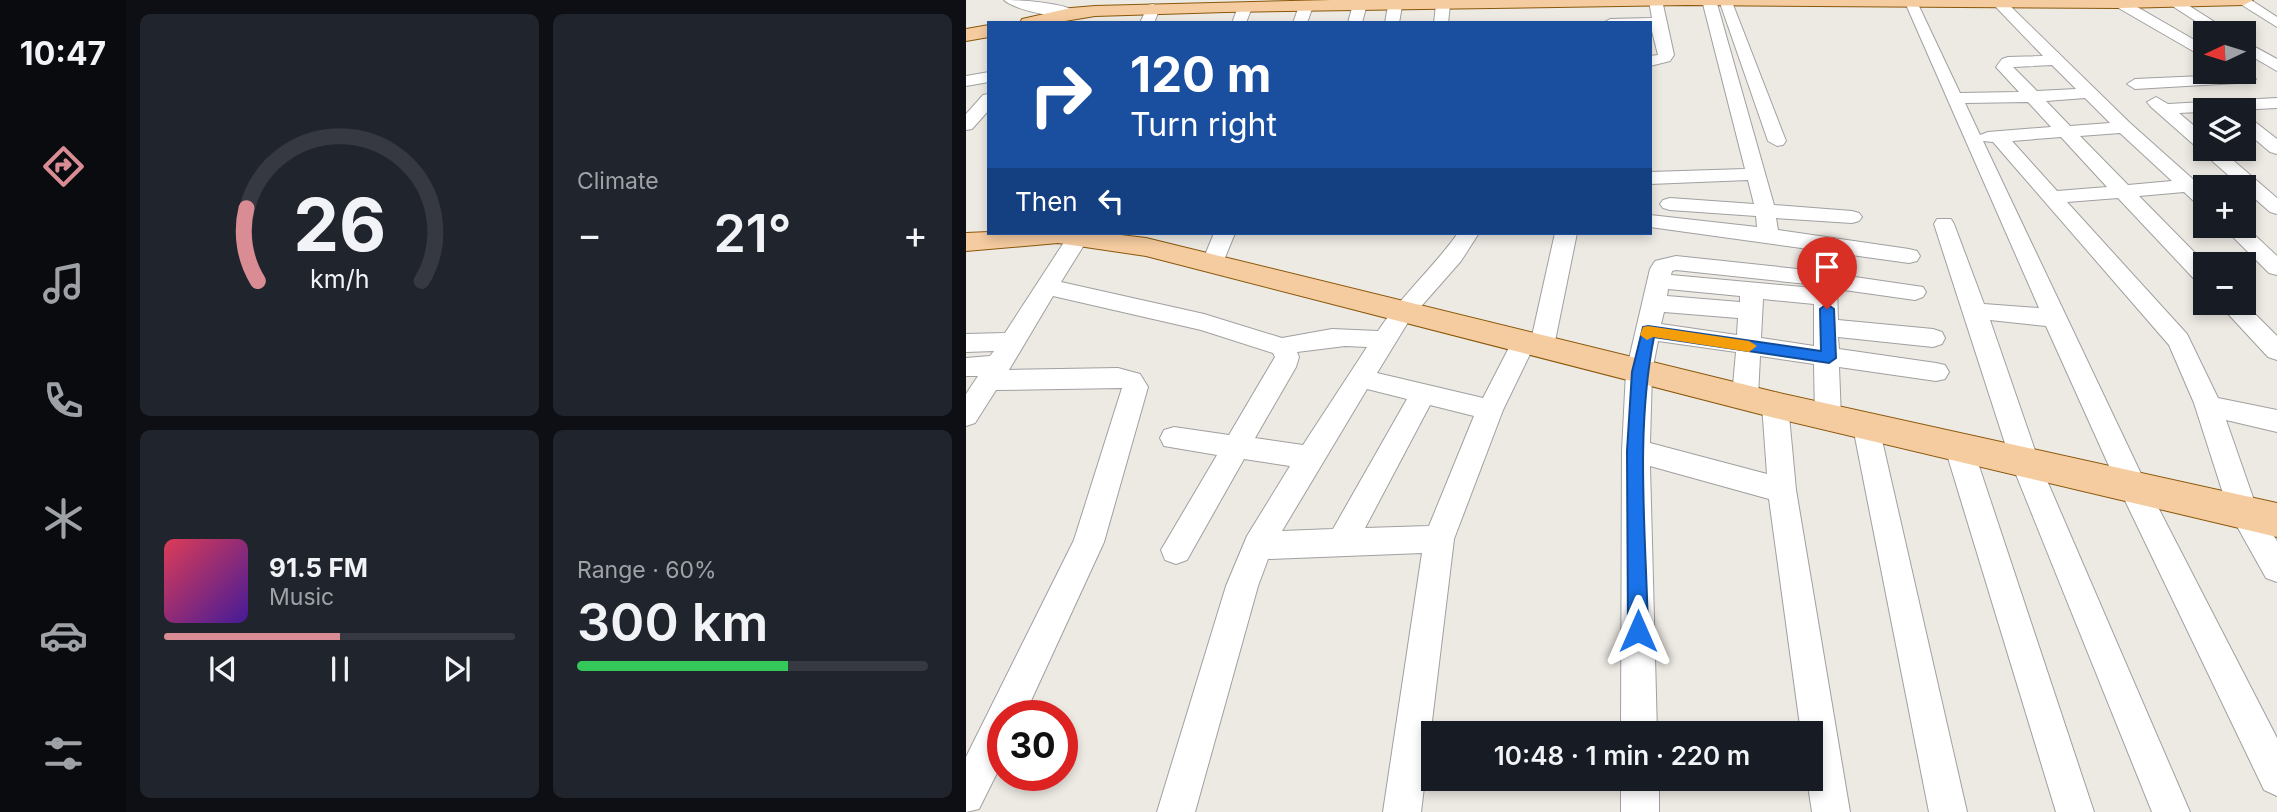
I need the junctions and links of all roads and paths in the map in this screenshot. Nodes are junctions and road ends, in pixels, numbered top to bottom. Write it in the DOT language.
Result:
graph roads {
  1 [pos="1011,0"];
  2 [pos="1771,0"];
  3 [pos="2242,0"];
  4 [pos="1553,1"];
  5 [pos="1656,1"];
  6 [pos="1714,1"];
  7 [pos="2172,1"];
  8 [pos="1910,2"];
  9 [pos="1998,2"];
  10 [pos="2120,3"];
  11 [pos="1235,9"];
  12 [pos="1358,9"];
  13 [pos="1395,9"];
  14 [pos="1071,13"];
  15 [pos="1442,14"];
  16 [pos="1303,15"];
  17 [pos="1150,16"];
  18 [pos="1038,21"];
  19 [pos="2204,21"];
  20 [pos="1652,22"];
  21 [pos="1660,22"];
  22 [pos="2277,23"];
  23 [pos="987,31"];
  24 [pos="966,35"];
  25 [pos="1657,43"];
  26 [pos="2193,46"];
  27 [pos="2256,53"];
  28 [pos="2054,60"];
  29 [pos="1652,61"];
  30 [pos="2277,65"];
  31 [pos="987,77"];
  32 [pos="2193,77"];
  33 [pos="966,81"];
  34 [pos="2256,83"];
  35 [pos="2089,93"];
  36 [pos="2277,96"];
  37 [pos="2031,97"];
  38 [pos="1954,98"];
  39 [pos="987,101"];
  40 [pos="2277,103"];
  41 [pos="2256,105"];
  42 [pos="2164,109"];
  43 [pos="2193,109"];
  44 [pos="966,125"];
  45 [pos="2124,127"];
  46 [pos="2256,127"];
  47 [pos="2277,129"];
  48 [pos="2064,131"];
  49 [pos="2256,132"];
  50 [pos="2193,134"];
  51 [pos="1998,136"];
  52 [pos="1972,138"];
  53 [pos="1777,141"];
  54 [pos="2277,148"];
  55 [pos="2223,161"];
  56 [pos="1756,174"];
  57 [pos="2239,175"];
  58 [pos="1652,178"];
  59 [pos="2189,186"];
  60 [pos="2277,188"];
  61 [pos="2256,189"];
  62 [pos="2193,190"];
  63 [pos="2256,190"];
  64 [pos="2122,192"];
  65 [pos="2054,197"];
  66 [pos="1670,204"];
  67 [pos="2277,208"];
  68 [pos="1765,209"];
  69 [pos="1852,217"];
  70 [pos="1652,221"];
  71 [pos="1944,224"];
  72 [pos="1065,235"];
  73 [pos="1223,235"];
  74 [pos="1468,235"];
  75 [pos="1565,235"];
  76 [pos="1768,235"];
  77 [pos="2245,238"];
  78 [pos="1149,240"];
  79 [pos="2277,241"];
  80 [pos="966,242"];
  81 [pos="2251,243"];
  82 [pos="1909,256"];
  83 [pos="1212,265"];
  84 [pos="2193,265"];
  85 [pos="2277,268"];
  86 [pos="1048,287"];
  87 [pos="1826,288"];
  88 [pos="1656,292"];
  89 [pos="1915,292"];
  90 [pos="1752,300"];
  91 [pos="1976,311"];
  92 [pos="1402,313"];
  93 [pos="2242,315"];
  94 [pos="2054,318"];
  95 [pos="1828,327"];
  96 [pos="1648,331"];
  97 [pos="1933,338"];
  98 [pos="1384,341"];
  99 [pos="1014,342"];
  100 [pos="966,344"];
  101 [pos="1533,344"];
  102 [pos="1749,346"];
  103 [pos="1282,347"];
  104 [pos="2277,351"];
  105 [pos="1829,358"];
  106 [pos="985,370"];
  107 [pos="1639,372"];
  108 [pos="1936,372"];
  109 [pos="1360,378"];
  110 [pos="1423,394"];
  111 [pos="1760,401"];
  112 [pos="2209,407"];
  113 [pos="1490,410"];
  114 [pos="966,416"];
  115 [pos="1828,418"];
  116 [pos="2277,421"];
  117 [pos="1866,427"];
  118 [pos="1174,438"];
  119 [pos="1237,445"];
  120 [pos="1959,448"];
  121 [pos="1636,451"];
  122 [pos="1310,457"];
  123 [pos="2025,462"];
  124 [pos="2132,486"];
  125 [pos="1782,490"];
  126 [pos="2245,512"];
  127 [pos="2277,520"];
  128 [pos="1439,539"];
  129 [pos="1342,542"];
  130 [pos="1258,546"];
  131 [pos="1176,550"];
  132 [pos="2277,568"];
  133 [pos="1014,700"];
  134 [pos="1639,721"];
  135 [pos="987,754"];
  136 [pos="2277,777"];
  137 [pos="1640,791"];
  138 [pos="966,796"];
  139 [pos="1176,812"];
  140 [pos="1402,812"];
  141 [pos="1640,812"];
  142 [pos="1831,812"];
  143 [pos="1948,812"];
  144 [pos="2075,812"];
  145 [pos="2171,812"];
  1 -- 14 [label="street"];
  2 -- 6 [label="main road"];
  2 -- 8 [label="main road"];
  3 -- 7 [label="main road"];
  3 -- 22 [label="street"];
  4 -- 5 [label="main road"];
  4 -- 15 [label="main road"];
  5 -- 6 [label="main road"];
  5 -- 21 [label="street"];
  6 -- 53 [label="street"];
  6 -- 56 [label="street"];
  7 -- 10 [label="main road"];
  7 -- 19 [label="street"];
  8 -- 9 [label="main road"];
  8 -- 38 [label="street"];
  9 -- 10 [label="main road"];
  9 -- 28 [label="street"];
  10 -- 26 [label="street"];
  11 -- 16 [label="main road"];
  11 -- 17 [label="main road"];
  12 -- 13 [label="main road"];
  12 -- 16 [label="main road"];
  13 -- 15 [label="main road"];
  14 -- 17 [label="main road"];
  14 -- 18 [label="main road"];
  20 -- 21 [label="street"];
  21 -- 25 [label="street"];
  23 -- 24 [label="main road"];
  25 -- 29 [label="street"];
  27 -- 30 [label="street"];
  28 -- 35 [label="street"];
  28 -- 37 [label="street"];
  31 -- 33 [label="street"];
  32 -- 42 [label="street"];
  34 -- 36 [label="street"];
  35 -- 37 [label="street"];
  35 -- 45 [label="street"];
  37 -- 38 [label="street"];
  37 -- 48 [label="street"];
  38 -- 52 [label="street"];
  39 -- 44 [label="street"];
  40 -- 41 [label="street"];
  42 -- 43 [label="street"];
  42 -- 50 [label="street"];
  45 -- 48 [label="street"];
  45 -- 59 [label="street"];
  46 -- 47 [label="street"];
  48 -- 51 [label="street"];
  48 -- 64 [label="street"];
  49 -- 54 [label="street"];
  51 -- 52 [label="street"];
  51 -- 65 [label="street"];
  52 -- 94 [label="street"];
  55 -- 57 [label="street"];
  56 -- 58 [label="street"];
  56 -- 68 [label="street"];
  59 -- 62 [label="street"];
  59 -- 64 [label="street"];
  60 -- 61 [label="street"];
  63 -- 67 [label="street"];
  64 -- 65 [label="street"];
  64 -- 84 [label="street"];
  65 -- 112 [label="street"];
  66 -- 68 [label="street"];
  68 -- 69 [label="street"];
  68 -- 76 [label="street"];
  70 -- 76 [label="street"];
  71 -- 91 [label="street"];
  72 -- 78 [label="main road"];
  72 -- 80 [label="main road"];
  72 -- 86 [label="street"];
  73 -- 83 [label="street"];
  74 -- 92 [label="street"];
  75 -- 101 [label="street"];
  76 -- 82 [label="street"];
  77 -- 81 [label="street"];
  78 -- 83 [label="main road"];
  79 -- 81 [label="street"];
  81 -- 85 [label="street"];
  83 -- 92 [label="main road"];
  86 -- 99 [label="street"];
  86 -- 103 [label="street"];
  87 -- 88 [label="street"];
  87 -- 89 [label="street"];
  87 -- 90 [label="street"];
  87 -- 95 [label="street"];
  88 -- 90 [label="street"];
  88 -- 96 [label="street"];
  90 -- 102 [label="street"];
  91 -- 94 [label="street"];
  91 -- 123 [label="street"];
  92 -- 98 [label="street"];
  92 -- 101 [label="main road"];
  93 -- 104 [label="street"];
  94 -- 124 [label="street"];
  95 -- 97 [label="street"];
  95 -- 105 [label="street"];
  96 -- 102 [label="street"];
  96 -- 107 [label="street"];
  98 -- 103 [label="street"];
  98 -- 109 [label="street"];
  99 -- 100 [label="street"];
  99 -- 106 [label="street"];
  101 -- 107 [label="main road"];
  101 -- 113 [label="street"];
  102 -- 105 [label="street"];
  102 -- 111 [label="street"];
  103 -- 119 [label="street"];
  105 -- 108 [label="street"];
  105 -- 115 [label="street"];
  106 -- 114 [label="street"];
  106 -- 133 [label="street"];
  107 -- 111 [label="main road"];
  107 -- 121 [label="street"];
  109 -- 110 [label="street"];
  109 -- 122 [label="street"];
  110 -- 113 [label="street"];
  110 -- 129 [label="street"];
  111 -- 115 [label="main road"];
  111 -- 125 [label="street"];
  112 -- 116 [label="street"];
  112 -- 126 [label="street"];
  113 -- 128 [label="street"];
  115 -- 117 [label="main road"];
  117 -- 120 [label="main road"];
  117 -- 143 [label="street"];
  118 -- 119 [label="street"];
  119 -- 122 [label="street"];
  119 -- 131 [label="street"];
  120 -- 123 [label="main road"];
  120 -- 144 [label="street"];
  121 -- 125 [label="street"];
  121 -- 134 [label="street"];
  122 -- 130 [label="street"];
  123 -- 124 [label="main road"];
  123 -- 145 [label="street"];
  124 -- 126 [label="main road"];
  124 -- 136 [label="street"];
  125 -- 142 [label="street"];
  126 -- 127 [label="main road"];
  126 -- 132 [label="street"];
  128 -- 129 [label="street"];
  128 -- 140 [label="street"];
  129 -- 130 [label="street"];
  130 -- 139 [label="street"];
  135 -- 138 [label="street"];
  137 -- 141 [label="street"];
}
